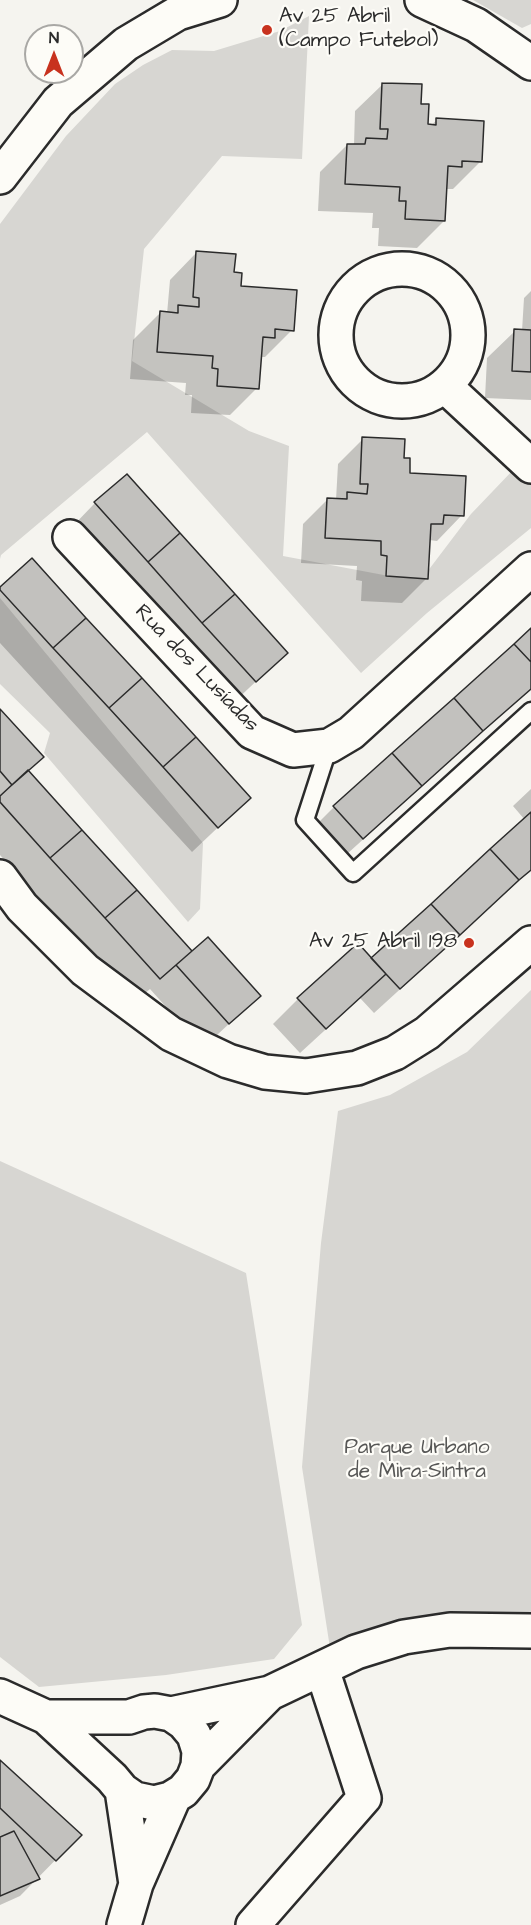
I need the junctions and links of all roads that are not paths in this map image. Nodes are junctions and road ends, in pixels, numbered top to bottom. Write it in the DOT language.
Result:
graph roads {
  1 [pos="220,0"];
  2 [pos="422,0"];
  3 [pos="531,63"];
  4 [pos="0,177"];
  5 [pos="446,387"];
  6 [pos="531,466"];
  7 [pos="70,537"];
  8 [pos="531,569"];
  9 [pos="531,711"];
  10 [pos="329,746"];
  11 [pos="0,877"];
  12 [pos="531,943"];
  13 [pos="531,1630"];
  14 [pos="322,1669"];
  15 [pos="270,1693"];
  16 [pos="0,1696"];
  17 [pos="171,1714"];
  18 [pos="46,1717"];
  19 [pos="129,1717"];
  20 [pos="198,1766"];
  21 [pos="117,1784"];
  22 [pos="174,1797"];
  23 [pos="136,1884"];
  24 [pos="124,1925"];
  25 [pos="254,1925"];
  1 -- 4 [label="street"];
  2 -- 3 [label="street"];
  5 -- 5 [label="street"];
  5 -- 6 [label="street"];
  7 -- 10 [label="street, Rua dos Lusíadas"];
  8 -- 10 [label="street, Rua dos Lusíadas"];
  9 -- 10 [label="lane"];
  11 -- 12 [label="street"];
  13 -- 14 [label="street"];
  14 -- 15 [label="street"];
  14 -- 25 [label="street"];
  15 -- 17 [label="street"];
  15 -- 20 [label="street"];
  16 -- 18 [label="street"];
  17 -- 19 [label="street"];
  17 -- 20 [label="street"];
  18 -- 19 [label="street"];
  18 -- 21 [label="street"];
  19 -- 21 [label="street"];
  20 -- 22 [label="street"];
  21 -- 22 [label="street"];
  21 -- 23 [label="street"];
  22 -- 23 [label="street"];
  23 -- 24 [label="street"];
}
